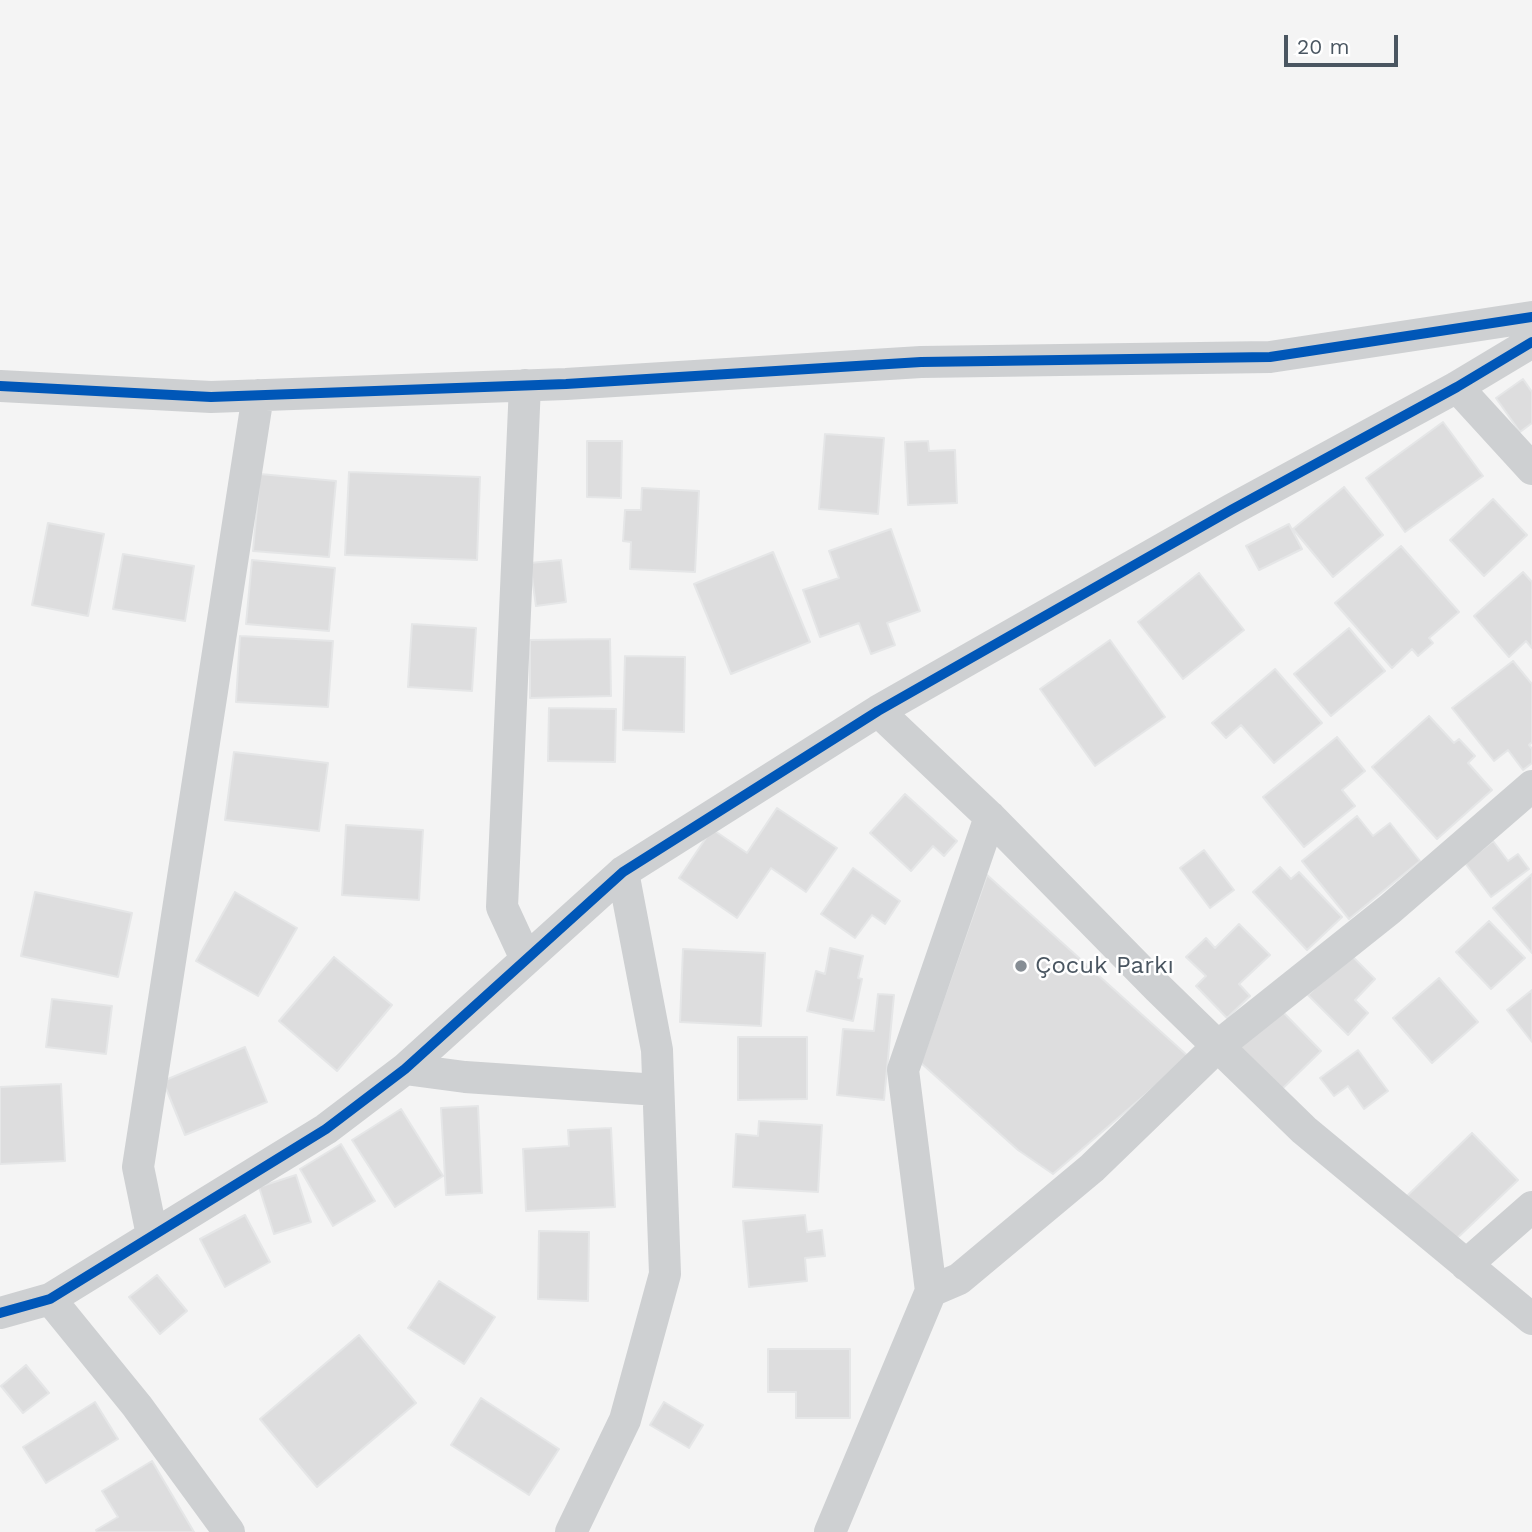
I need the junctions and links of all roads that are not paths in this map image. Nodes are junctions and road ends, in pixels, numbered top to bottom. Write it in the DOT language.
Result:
graph roads {
  1 [pos="1532,317"];
  2 [pos="1532,342"];
  3 [pos="525,385"];
  4 [pos="0,386"];
  5 [pos="1457,387"];
  6 [pos="258,395"];
  7 [pos="1532,469"];
  8 [pos="878,711"];
  9 [pos="1532,786"];
  10 [pos="990,817"];
  11 [pos="623,872"];
  12 [pos="526,959"];
  13 [pos="1218,1046"];
  14 [pos="405,1069"];
  15 [pos="658,1090"];
  16 [pos="1532,1207"];
  17 [pos="152,1235"];
  18 [pos="1466,1265"];
  19 [pos="931,1291"];
  20 [pos="50,1299"];
  21 [pos="0,1313"];
  22 [pos="1532,1319"];
  23 [pos="229,1532"];
  24 [pos="571,1532"];
  25 [pos="830,1532"];
  1 -- 3 [label="street"];
  2 -- 5 [label="street"];
  3 -- 6 [label="street"];
  3 -- 12 [label="street"];
  4 -- 6 [label="street"];
  5 -- 7 [label="street"];
  5 -- 8 [label="street"];
  6 -- 17 [label="street"];
  8 -- 10 [label="street"];
  8 -- 11 [label="street"];
  9 -- 13 [label="street"];
  10 -- 13 [label="street"];
  10 -- 19 [label="street"];
  11 -- 12 [label="street"];
  11 -- 15 [label="street"];
  12 -- 14 [label="street"];
  13 -- 18 [label="street"];
  13 -- 19 [label="street"];
  14 -- 15 [label="street"];
  14 -- 17 [label="street"];
  15 -- 24 [label="street"];
  16 -- 18 [label="street"];
  17 -- 20 [label="street"];
  18 -- 22 [label="street"];
  19 -- 25 [label="street"];
  20 -- 21 [label="street"];
  20 -- 23 [label="street"];
}
